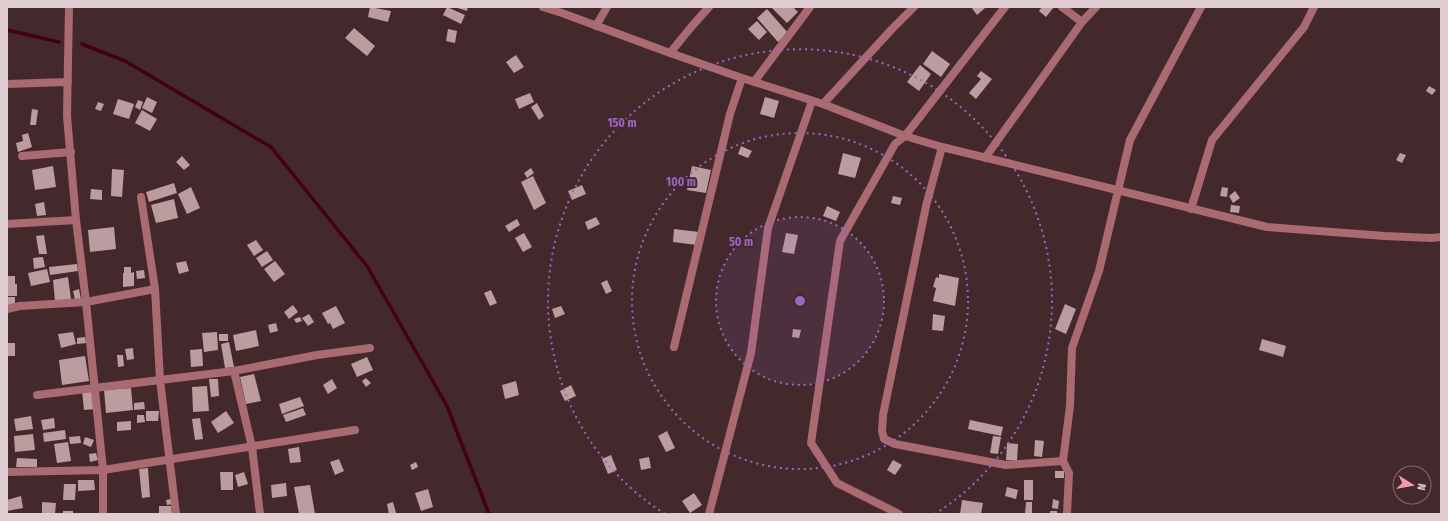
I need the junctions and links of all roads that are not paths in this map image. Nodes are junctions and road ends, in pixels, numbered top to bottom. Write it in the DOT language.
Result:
graph roads {
  1 [pos="69,7"];
  2 [pos="543,7"];
  3 [pos="607,7"];
  4 [pos="709,7"];
  5 [pos="810,7"];
  6 [pos="914,7"];
  7 [pos="1006,7"];
  8 [pos="1062,7"];
  9 [pos="1096,7"];
  10 [pos="1201,7"];
  11 [pos="1314,7"];
  12 [pos="1082,22"];
  13 [pos="596,26"];
  14 [pos="670,53"];
  15 [pos="742,78"];
  16 [pos="68,82"];
  17 [pos="754,82"];
  18 [pos="7,84"];
  19 [pos="812,100"];
  20 [pos="823,104"];
  21 [pos="905,136"];
  22 [pos="942,147"];
  23 [pos="71,152"];
  24 [pos="22,156"];
  25 [pos="985,158"];
  26 [pos="1118,192"];
  27 [pos="141,197"];
  28 [pos="1191,209"];
  29 [pos="76,220"];
  30 [pos="7,224"];
  31 [pos="1441,237"];
  32 [pos="155,289"];
  33 [pos="86,302"];
  34 [pos="7,308"];
  35 [pos="674,347"];
  36 [pos="370,348"];
  37 [pos="234,371"];
  38 [pos="160,380"];
  39 [pos="95,387"];
  40 [pos="37,395"];
  41 [pos="355,430"];
  42 [pos="252,447"];
  43 [pos="170,459"];
  44 [pos="1063,461"];
  45 [pos="103,470"];
  46 [pos="7,472"];
  47 [pos="103,514"];
  48 [pos="176,514"];
  49 [pos="260,514"];
  50 [pos="709,514"];
  51 [pos="899,514"];
  52 [pos="1067,514"];
  1 -- 16 [label="street"];
  2 -- 13 [label="street"];
  3 -- 13 [label="street"];
  4 -- 14 [label="street"];
  5 -- 17 [label="street"];
  6 -- 20 [label="street"];
  7 -- 21 [label="street"];
  8 -- 12 [label="street"];
  9 -- 12 [label="street"];
  10 -- 26 [label="street"];
  11 -- 28 [label="street"];
  12 -- 25 [label="street"];
  13 -- 14 [label="street"];
  14 -- 15 [label="street"];
  15 -- 17 [label="street"];
  15 -- 35 [label="street"];
  16 -- 18 [label="street"];
  16 -- 23 [label="street"];
  17 -- 19 [label="street"];
  19 -- 20 [label="street"];
  19 -- 50 [label="street"];
  20 -- 21 [label="street"];
  21 -- 22 [label="street"];
  21 -- 51 [label="street"];
  22 -- 25 [label="street"];
  22 -- 44 [label="street"];
  23 -- 24 [label="street"];
  23 -- 29 [label="street"];
  25 -- 26 [label="street"];
  26 -- 28 [label="street"];
  26 -- 44 [label="street"];
  27 -- 32 [label="street"];
  28 -- 31 [label="street"];
  29 -- 30 [label="street"];
  29 -- 33 [label="street"];
  32 -- 33 [label="street"];
  32 -- 38 [label="street"];
  33 -- 34 [label="street"];
  33 -- 39 [label="street"];
  36 -- 37 [label="street"];
  37 -- 38 [label="street"];
  37 -- 42 [label="street"];
  38 -- 39 [label="street"];
  38 -- 43 [label="street"];
  39 -- 40 [label="street"];
  39 -- 45 [label="street"];
  41 -- 42 [label="street"];
  42 -- 43 [label="street"];
  42 -- 49 [label="street"];
  43 -- 45 [label="street"];
  43 -- 48 [label="street"];
  44 -- 52 [label="street"];
  45 -- 46 [label="street"];
  45 -- 47 [label="street"];
}
